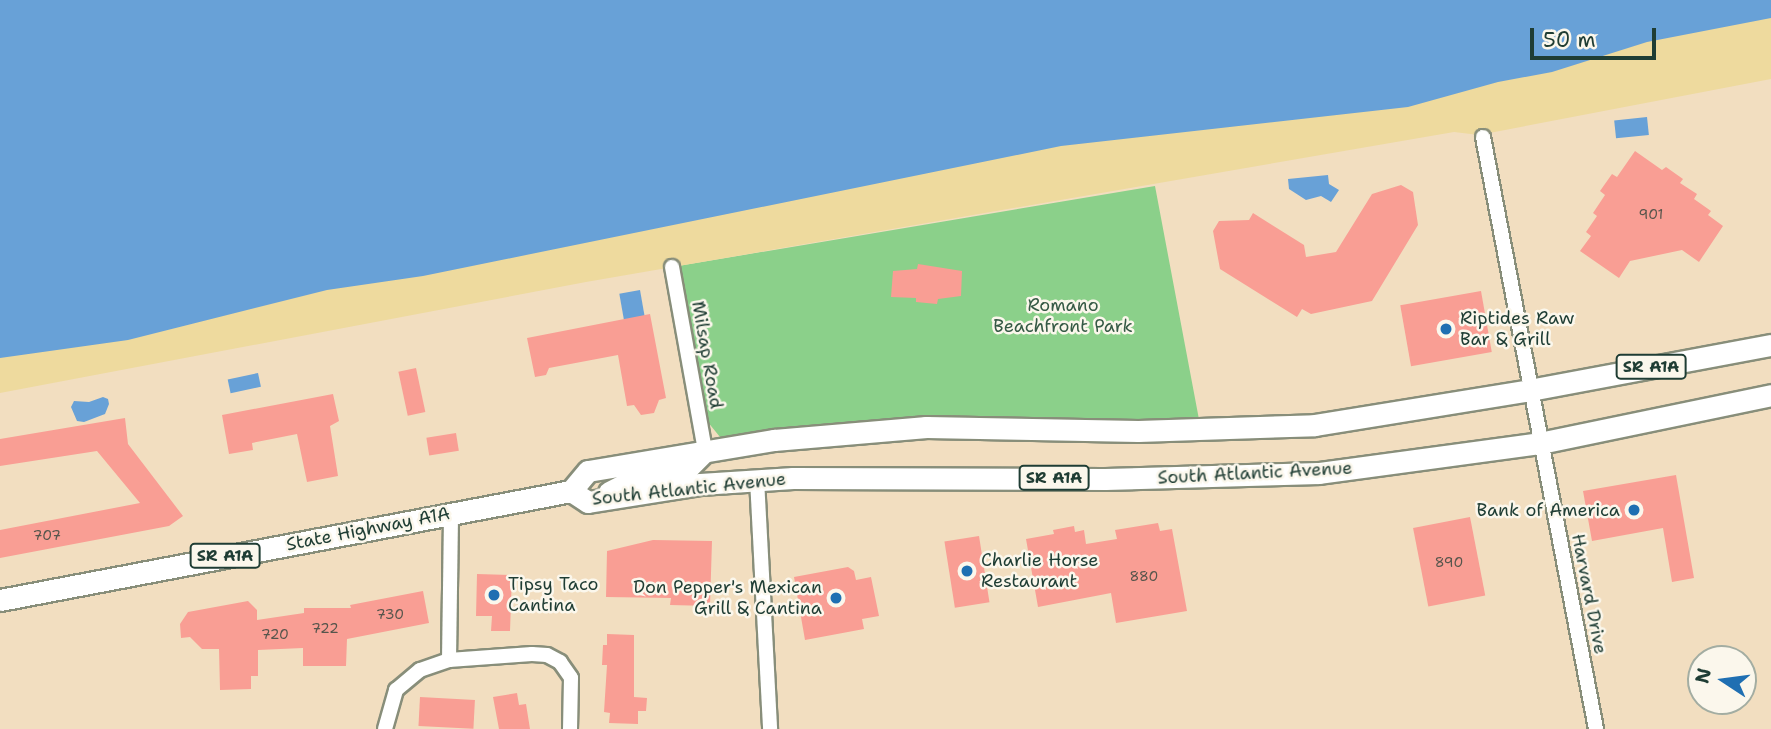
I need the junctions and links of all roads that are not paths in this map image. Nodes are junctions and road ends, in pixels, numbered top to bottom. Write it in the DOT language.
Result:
graph roads {
  1 [pos="1483,136"];
  2 [pos="672,267"];
  3 [pos="1771,345"];
  4 [pos="1530,390"];
  5 [pos="1771,395"];
  6 [pos="1540,443"];
  7 [pos="705,451"];
  8 [pos="757,479"];
  9 [pos="579,497"];
  10 [pos="451,513"];
  11 [pos="0,600"];
  12 [pos="449,660"];
  13 [pos="385,729"];
  14 [pos="570,729"];
  15 [pos="770,729"];
  16 [pos="1596,729"];
  1 -- 4 [label="street, Harvard Drive"];
  2 -- 7 [label="street, Milsap Road"];
  3 -- 4 [label="main road, South Atlantic Avenue / SR A1A"];
  4 -- 6 [label="street, Harvard Drive"];
  4 -- 7 [label="main road, South Atlantic Avenue / SR A1A"];
  5 -- 6 [label="main road, South Atlantic Avenue / SR A1A"];
  6 -- 8 [label="main road, South Atlantic Avenue / SR A1A"];
  6 -- 16 [label="street, Harvard Drive"];
  7 -- 9 [label="main road, South Atlantic Avenue / SR A1A"];
  8 -- 9 [label="main road, South Atlantic Avenue / SR A1A"];
  8 -- 15 [label="street"];
  9 -- 10 [label="main road, State Highway A1A / SR A1A"];
  10 -- 11 [label="main road, State Highway A1A / SR A1A"];
  10 -- 12 [label="street"];
  12 -- 13 [label="street"];
  12 -- 14 [label="street"];
}
